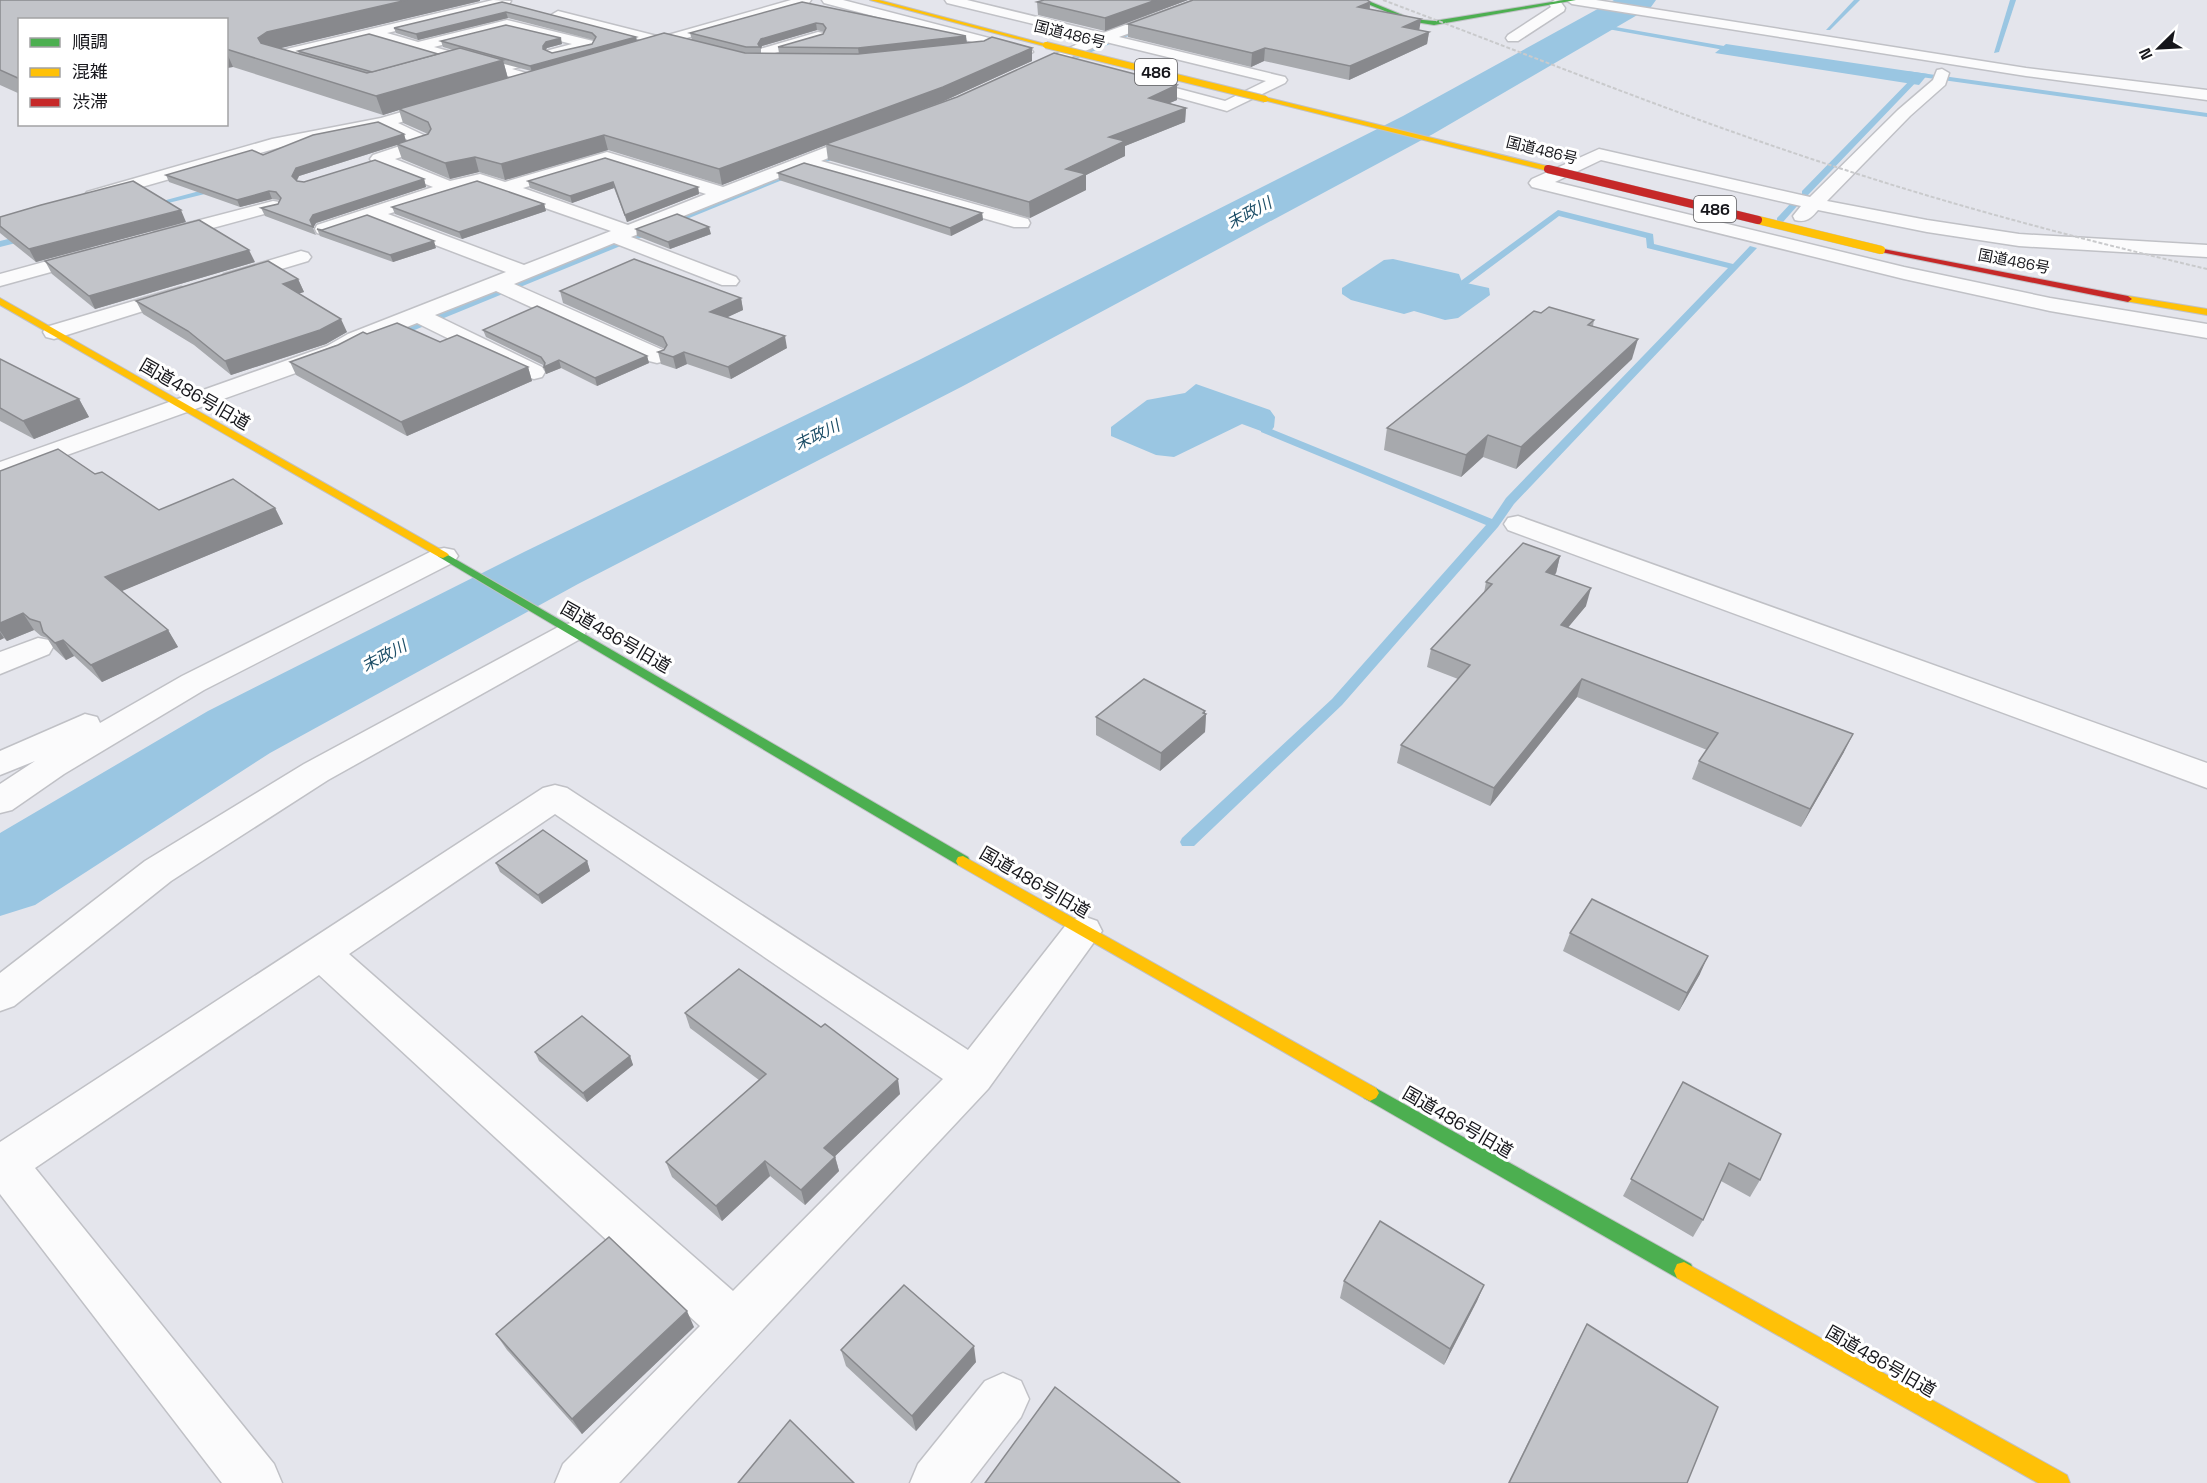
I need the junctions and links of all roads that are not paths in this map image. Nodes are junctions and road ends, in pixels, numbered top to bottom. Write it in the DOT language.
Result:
graph roads {
  1 [pos="805,0"];
  2 [pos="828,0"];
  3 [pos="873,0"];
  4 [pos="951,0"];
  5 [pos="1005,0"];
  6 [pos="1207,0"];
  7 [pos="1361,0"];
  8 [pos="1573,0"];
  9 [pos="508,1"];
  10 [pos="1555,4"];
  11 [pos="1028,5"];
  12 [pos="549,12"];
  13 [pos="371,33"];
  14 [pos="1112,35"];
  15 [pos="1784,35"];
  16 [pos="818,36"];
  17 [pos="1513,38"];
  18 [pos="668,41"];
  19 [pos="997,45"];
  20 [pos="418,46"];
  21 [pos="698,48"];
  22 [pos="966,51"];
  23 [pos="1050,52"];
  24 [pos="618,54"];
  25 [pos="465,60"];
  26 [pos="792,60"];
  27 [pos="442,66"];
  28 [pos="318,69"];
  29 [pos="497,69"];
  30 [pos="1023,74"];
  31 [pos="1941,77"];
  32 [pos="509,86"];
  33 [pos="2207,95"];
  34 [pos="463,99"];
  35 [pos="2207,110"];
  36 [pos="389,125"];
  37 [pos="887,129"];
  38 [pos="379,159"];
  39 [pos="813,164"];
  40 [pos="358,165"];
  41 [pos="449,187"];
  42 [pos="507,188"];
  43 [pos="726,194"];
  44 [pos="78,200"];
  45 [pos="1815,204"];
  46 [pos="273,206"];
  47 [pos="371,214"];
  48 [pos="1021,223"];
  49 [pos="324,229"];
  50 [pos="624,238"];
  51 [pos="148,240"];
  52 [pos="1772,243"];
  53 [pos="114,249"];
  54 [pos="2207,251"];
  55 [pos="301,257"];
  56 [pos="0,280"];
  57 [pos="729,281"];
  58 [pos="509,283"];
  59 [pos="0,302"];
  60 [pos="2207,312"];
  61 [pos="425,319"];
  62 [pos="2207,331"];
  63 [pos="54,332"];
  64 [pos="657,356"];
  65 [pos="534,372"];
  66 [pos="183,407"];
  67 [pos="0,471"];
  68 [pos="1518,524"];
  69 [pos="444,556"];
  70 [pos="571,632"];
  71 [pos="38,647"];
  72 [pos="0,664"];
  73 [pos="193,683"];
  74 [pos="0,764"];
  75 [pos="2207,776"];
  76 [pos="0,801"];
  77 [pos="1083,931"];
  78 [pos="322,954"];
  79 [pos="0,995"];
  80 [pos="973,1076"];
  81 [pos="735,1325"];
  82 [pos="1003,1399"];
  83 [pos="255,1483"];
  84 [pos="582,1483"];
  85 [pos="937,1483"];
  86 [pos="2059,1483"];
  1 -- 18 [label="street"];
  2 -- 19 [label="street"];
  3 -- 23 [label="main road, 国道486号 / 486"];
  4 -- 14 [label="street"];
  5 -- 11 [label="street"];
  6 -- 14 [label="street"];
  7 -- 10 [label="main road"];
  8 -- 10 [label="main road"];
  8 -- 15 [label="street"];
  9 -- 13 [label="street"];
  10 -- 17 [label="street"];
  12 -- 18 [label="street"];
  13 -- 20 [label="street"];
  13 -- 28 [label="street"];
  14 -- 23 [label="street"];
  14 -- 23 [label="street"];
  15 -- 31 [label="street"];
  15 -- 33 [label="street"];
  16 -- 26 [label="street"];
  18 -- 21 [label="street"];
  18 -- 24 [label="street"];
  19 -- 22 [label="street"];
  19 -- 23 [label="street"];
  20 -- 25 [label="street"];
  20 -- 29 [label="street"];
  23 -- 30 [label="street"];
  23 -- 60 [label="main road, 国道486号 / 486, bridge"];
  25 -- 27 [label="street"];
  25 -- 29 [label="street"];
  29 -- 32 [label="street"];
  31 -- 35 [label="street"];
  31 -- 45 [label="street"];
  34 -- 36 [label="street"];
  36 -- 38 [label="street"];
  36 -- 44 [label="street"];
  37 -- 39 [label="street"];
  38 -- 40 [label="street"];
  38 -- 41 [label="street"];
  39 -- 43 [label="street"];
  39 -- 48 [label="street"];
  41 -- 42 [label="street"];
  41 -- 47 [label="street"];
  42 -- 43 [label="street"];
  42 -- 50 [label="street"];
  43 -- 50 [label="street"];
  45 -- 52 [label="street"];
  45 -- 52 [label="street"];
  45 -- 54 [label="street"];
  46 -- 51 [label="street"];
  47 -- 49 [label="street"];
  47 -- 58 [label="street"];
  50 -- 57 [label="street"];
  50 -- 58 [label="street"];
  52 -- 62 [label="street"];
  53 -- 56 [label="street"];
  55 -- 63 [label="street"];
  58 -- 61 [label="street"];
  58 -- 64 [label="street"];
  59 -- 63 [label="main road, 国道486号旧道"];
  61 -- 65 [label="street"];
  61 -- 66 [label="street"];
  63 -- 66 [label="main road, 国道486号旧道"];
  66 -- 67 [label="street"];
  66 -- 69 [label="main road, 国道486号旧道"];
  68 -- 75 [label="street"];
  69 -- 70 [label="main road, 国道486号旧道"];
  69 -- 73 [label="street"];
  70 -- 77 [label="main road, 国道486号旧道"];
  70 -- 79 [label="street"];
  71 -- 72 [label="street"];
  73 -- 74 [label="street"];
  73 -- 76 [label="street"];
  77 -- 80 [label="street"];
  77 -- 86 [label="main road, 国道486号旧道"];
  78 -- 80 [label="street"];
  78 -- 81 [label="street"];
  78 -- 83 [label="street"];
  80 -- 81 [label="street"];
  81 -- 84 [label="street"];
  82 -- 85 [label="street"];
}
